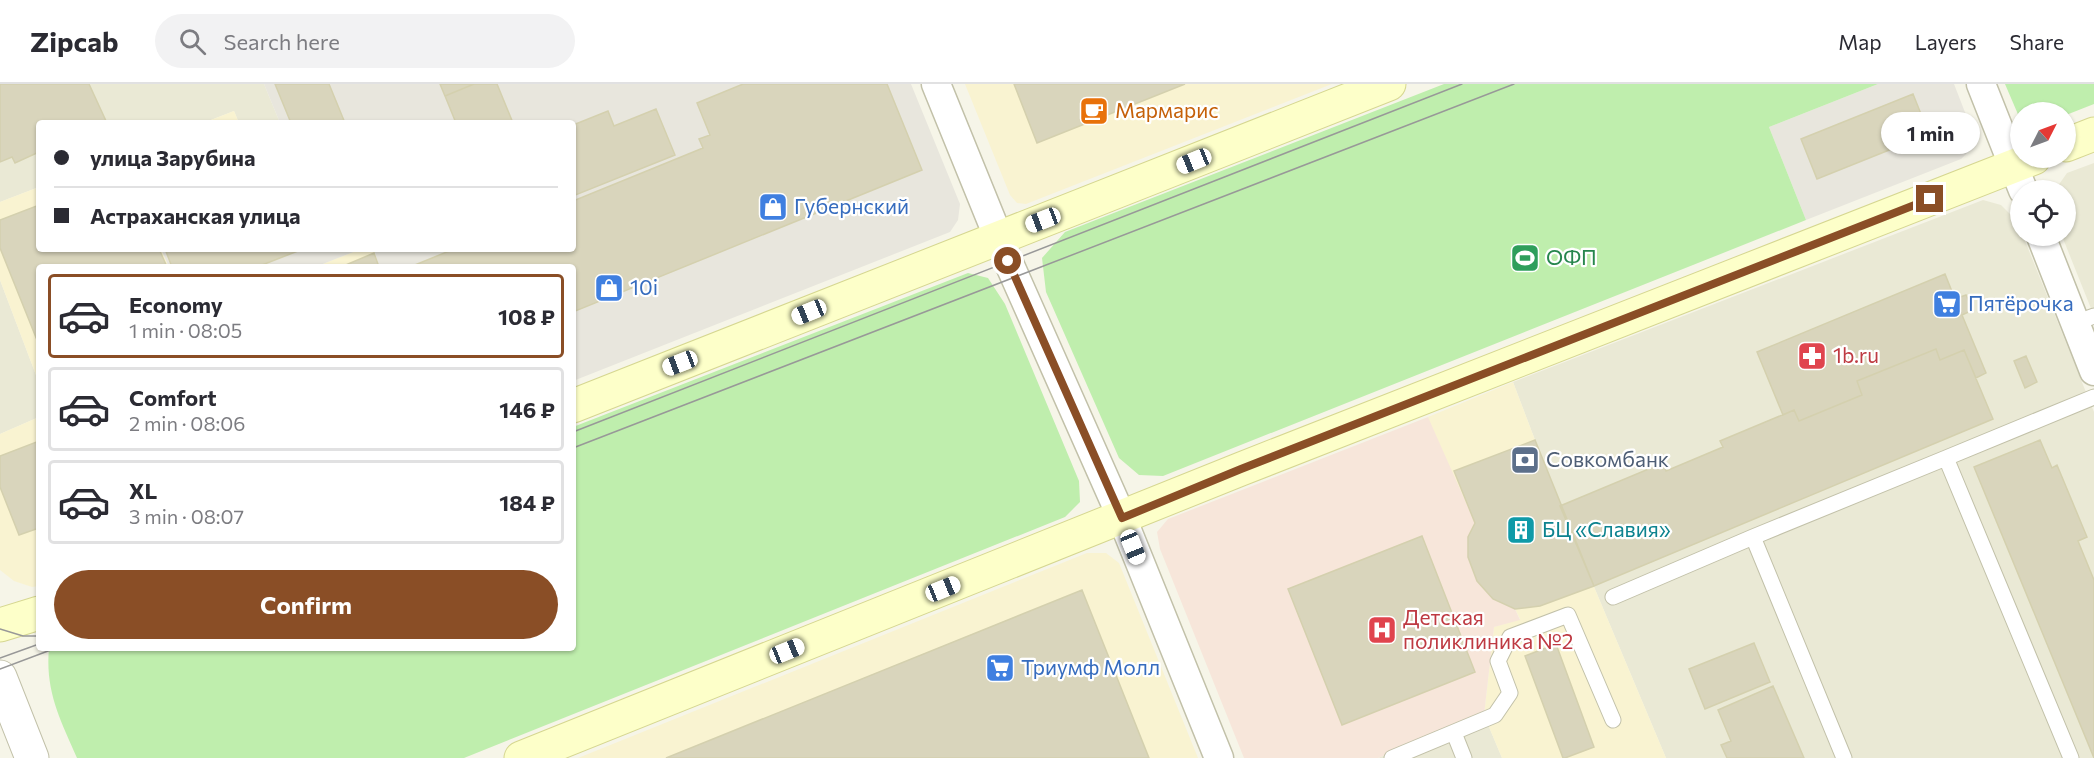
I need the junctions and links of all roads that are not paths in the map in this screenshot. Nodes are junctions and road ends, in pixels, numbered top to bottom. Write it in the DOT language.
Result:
graph roads {
  1 [pos="936,84"];
  2 [pos="1389,84"];
  3 [pos="1981,84"];
  4 [pos="2094,134"];
  5 [pos="2076,141"];
  6 [pos="2023,171"];
  7 [pos="1000,237"];
  8 [pos="2046,246"];
  9 [pos="2085,320"];
  10 [pos="2094,371"];
  11 [pos="2094,397"];
  12 [pos="576,404"];
  13 [pos="1947,458"];
  14 [pos="1122,518"];
  15 [pos="1753,537"];
  16 [pos="1612,597"];
  17 [pos="36,614"];
  18 [pos="0,626"];
  19 [pos="0,677"];
  20 [pos="1613,720"];
  21 [pos="1454,733"];
  22 [pos="32,758"];
  23 [pos="521,758"];
  24 [pos="1219,758"];
  25 [pos="1392,758"];
  26 [pos="1464,758"];
  27 [pos="1844,758"];
  28 [pos="2071,758"];
  1 -- 7 [label="street"];
  2 -- 7 [label="main road"];
  3 -- 6 [label="street"];
  4 -- 5 [label="main road"];
  6 -- 14 [label="main road"];
  7 -- 12 [label="main road"];
  7 -- 14 [label="street"];
  8 -- 9 [label="street"];
  9 -- 10 [label="street"];
  11 -- 13 [label="lane"];
  13 -- 15 [label="lane"];
  13 -- 28 [label="lane"];
  14 -- 23 [label="main road"];
  14 -- 24 [label="street"];
  15 -- 16 [label="lane"];
  15 -- 27 [label="lane"];
  17 -- 18 [label="main road"];
  19 -- 22 [label="street"];
  20 -- 21 [label="lane"];
  21 -- 25 [label="lane"];
  21 -- 26 [label="lane"];
}
